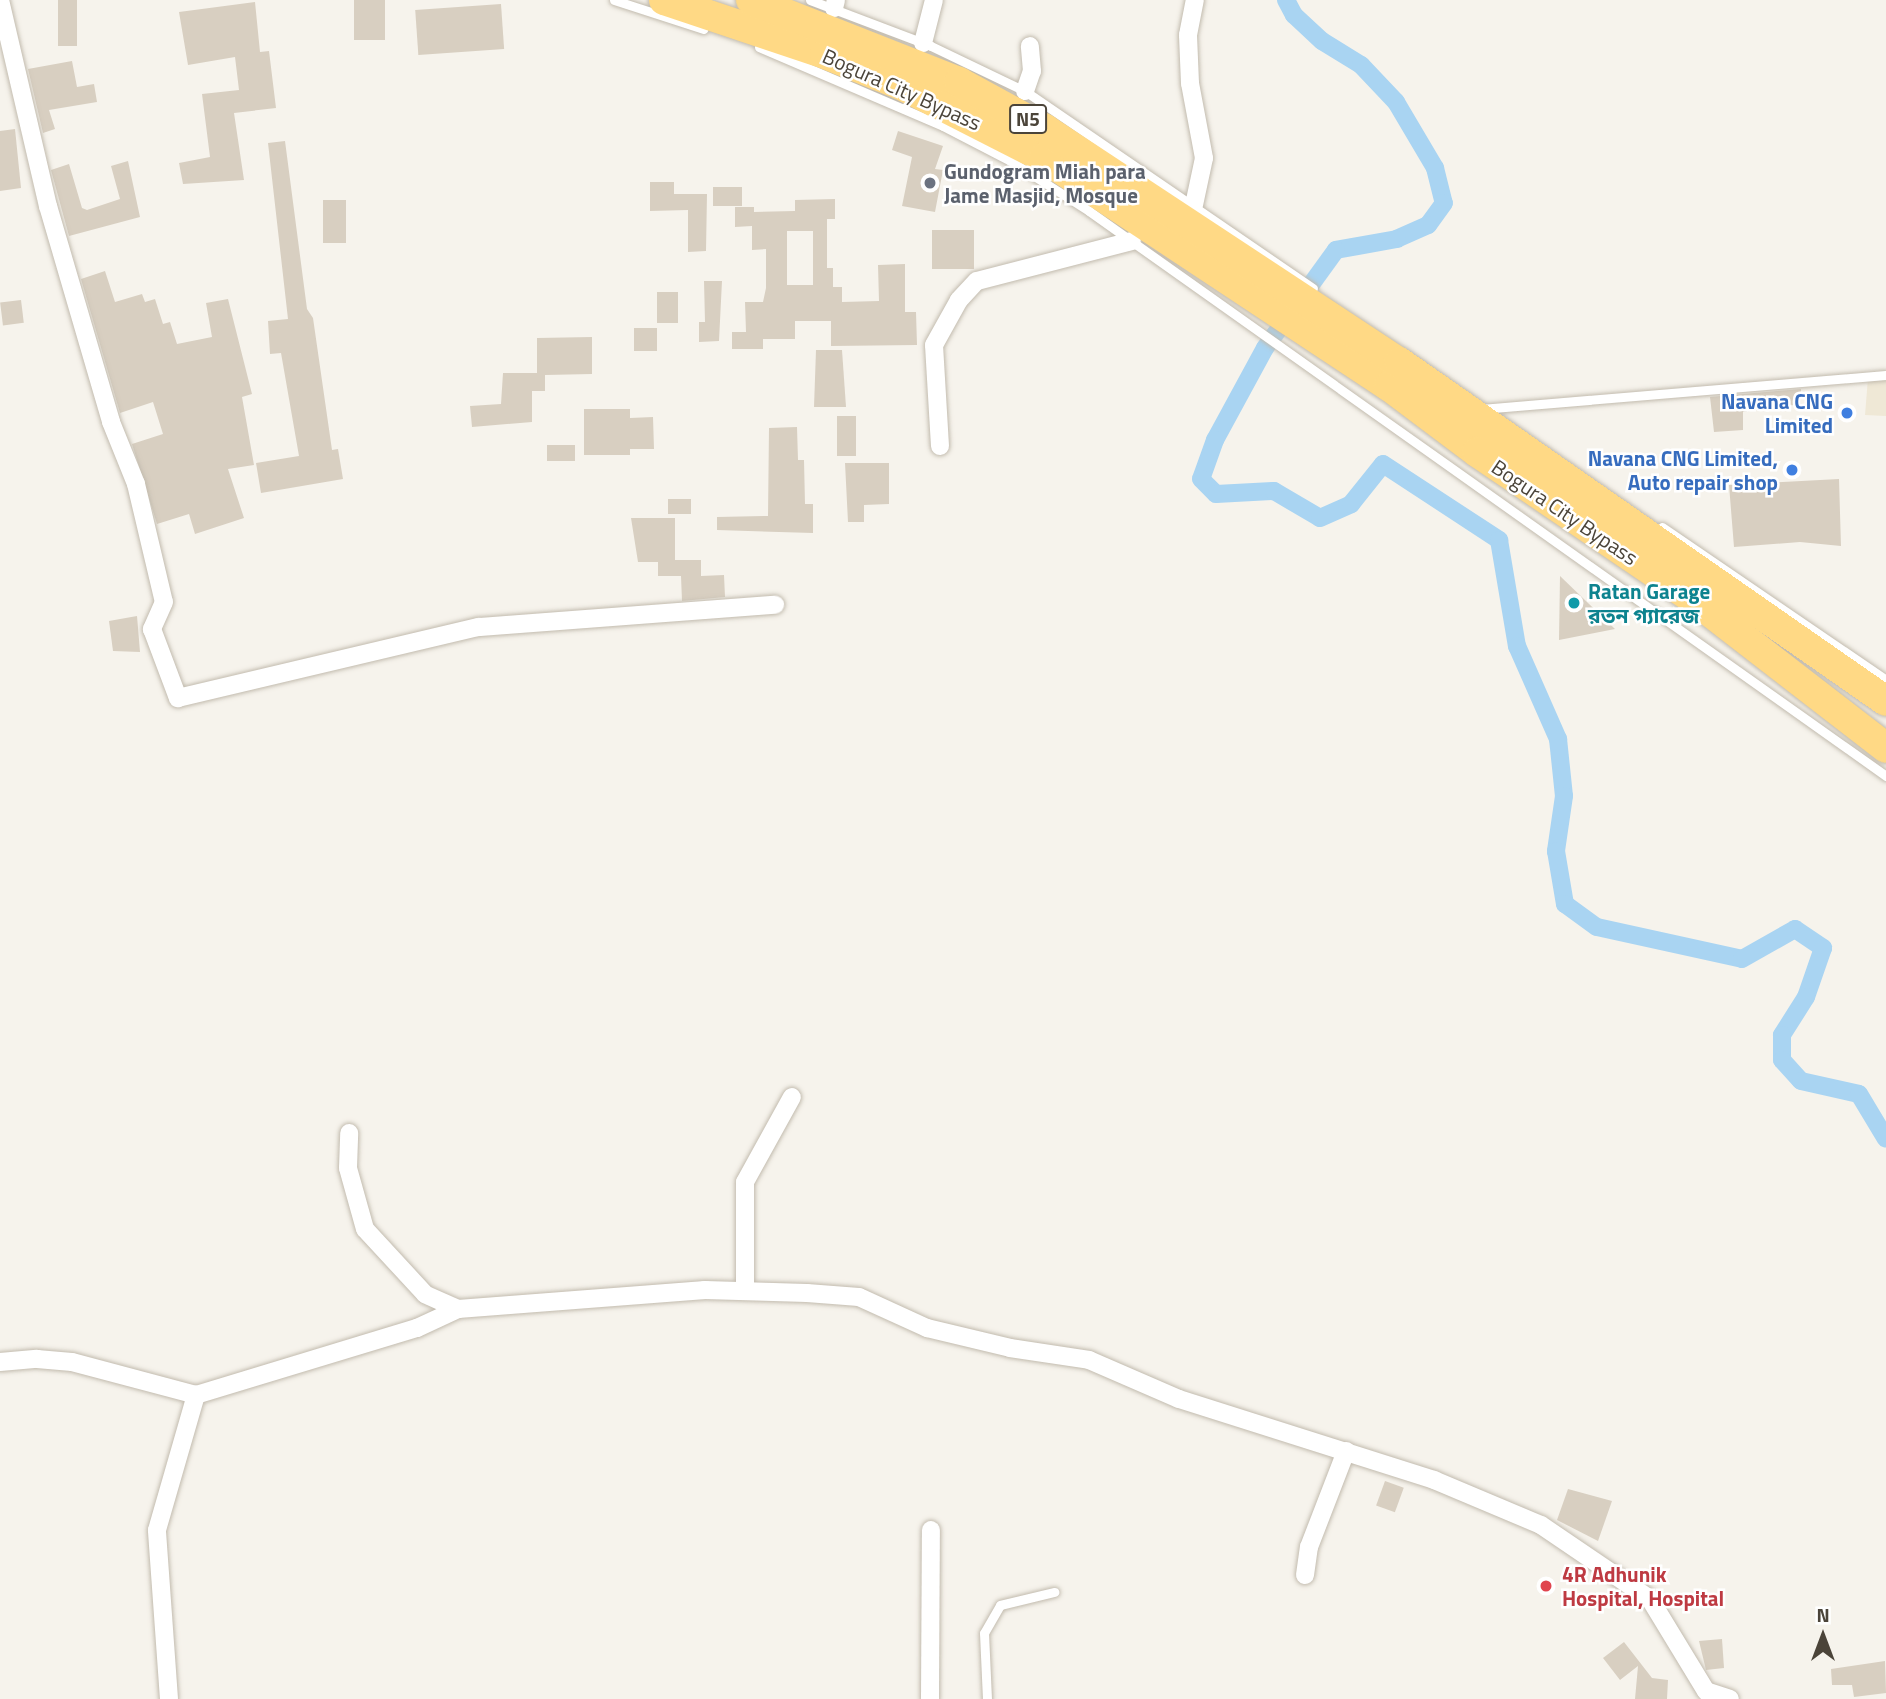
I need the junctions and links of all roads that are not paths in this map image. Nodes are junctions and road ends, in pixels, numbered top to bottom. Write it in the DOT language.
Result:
graph roads {
  1 [pos="0,0"];
  2 [pos="614,0"];
  3 [pos="664,0"];
  4 [pos="751,0"];
  5 [pos="810,0"];
  6 [pos="934,0"];
  7 [pos="1195,0"];
  8 [pos="834,4"];
  9 [pos="712,32"];
  10 [pos="923,43"];
  11 [pos="749,44"];
  12 [pos="1030,46"];
  13 [pos="1025,91"];
  14 [pos="1194,205"];
  15 [pos="1132,241"];
  16 [pos="1272,296"];
  17 [pos="1313,319"];
  18 [pos="1886,375"];
  19 [pos="1481,410"];
  20 [pos="940,446"];
  21 [pos="1594,483"];
  22 [pos="1650,520"];
  23 [pos="775,605"];
  24 [pos="1886,680"];
  25 [pos="1886,701"];
  26 [pos="1886,748"];
  27 [pos="1886,776"];
  28 [pos="792,1097"];
  29 [pos="349,1133"];
  30 [pos="745,1292"];
  31 [pos="458,1309"];
  32 [pos="0,1362"];
  33 [pos="196,1395"];
  34 [pos="1346,1451"];
  35 [pos="931,1530"];
  36 [pos="1305,1575"];
  37 [pos="1054,1592"];
  38 [pos="169,1699"];
  39 [pos="930,1699"];
  40 [pos="987,1699"];
  41 [pos="1730,1699"];
  1 -- 23 [label="street"];
  2 -- 9 [label="lane"];
  3 -- 16 [label="highway, Bogura City Bypass"];
  4 -- 16 [label="highway, Bogura City Bypass / N5"];
  5 -- 8 [label="lane"];
  6 -- 10 [label="street"];
  7 -- 14 [label="street"];
  8 -- 10 [label="lane"];
  10 -- 13 [label="lane"];
  11 -- 15 [label="lane"];
  12 -- 13 [label="street"];
  13 -- 14 [label="lane"];
  14 -- 16 [label="lane"];
  15 -- 16 [label="lane"];
  15 -- 20 [label="street"];
  16 -- 17 [label="highway"];
  16 -- 17 [label="lane"];
  17 -- 19 [label="lane"];
  17 -- 25 [label="highway, Bogura City Bypass"];
  17 -- 26 [label="highway, Bogura City Bypass"];
  17 -- 27 [label="lane"];
  18 -- 19 [label="lane"];
  19 -- 21 [label="lane"];
  22 -- 24 [label="lane"];
  28 -- 30 [label="street"];
  29 -- 31 [label="street"];
  30 -- 31 [label="street"];
  30 -- 34 [label="street"];
  31 -- 33 [label="street"];
  32 -- 33 [label="street"];
  33 -- 38 [label="street"];
  34 -- 36 [label="street"];
  34 -- 41 [label="street"];
  35 -- 39 [label="street"];
  37 -- 40 [label="lane"];
}
